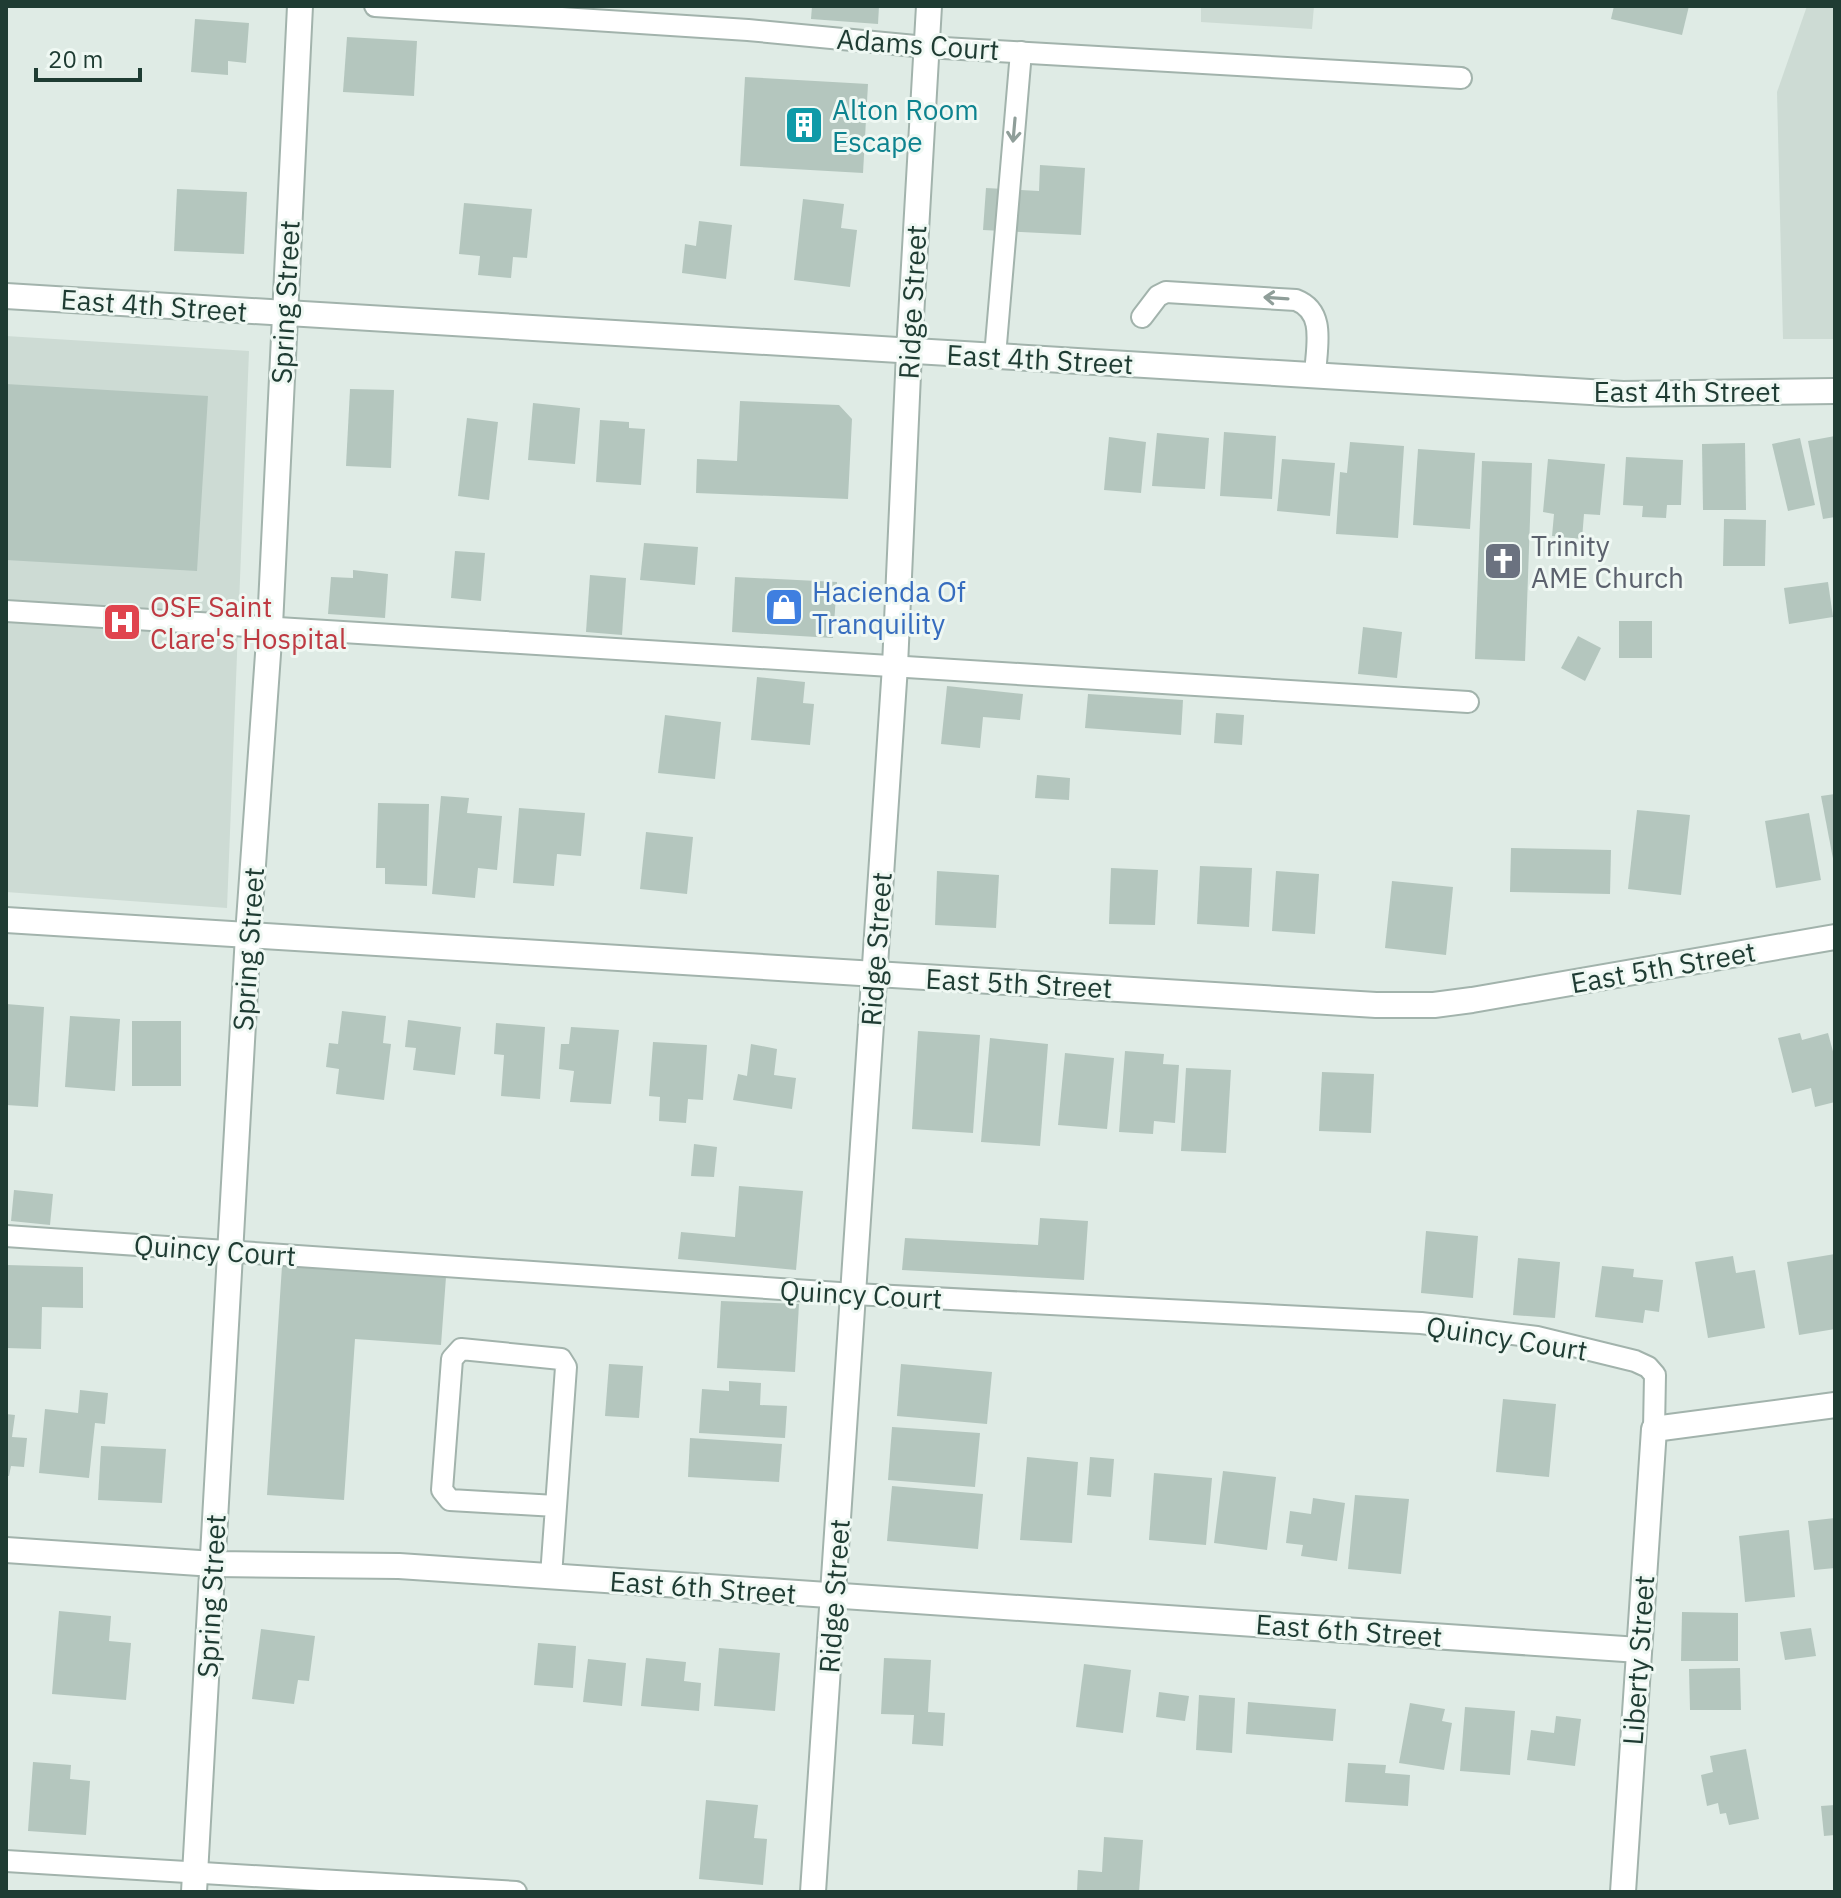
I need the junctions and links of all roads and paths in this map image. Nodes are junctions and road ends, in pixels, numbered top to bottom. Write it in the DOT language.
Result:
graph roads {
  1 [pos="300,6"];
  2 [pos="375,6"];
  3 [pos="929,6"];
  4 [pos="926,47"];
  5 [pos="1021,52"];
  6 [pos="1461,78"];
  7 [pos="6,296"];
  8 [pos="283,313"];
  9 [pos="1142,317"];
  10 [pos="909,352"];
  11 [pos="995,356"];
  12 [pos="1315,376"];
  13 [pos="1835,391"];
  14 [pos="6,611"];
  15 [pos="270,626"];
  16 [pos="895,666"];
  17 [pos="1468,702"];
  18 [pos="6,920"];
  19 [pos="248,935"];
  20 [pos="1835,937"];
  21 [pos="874,974"];
  22 [pos="6,1236"];
  23 [pos="230,1251"];
  24 [pos="854,1294"];
  25 [pos="1835,1405"];
  26 [pos="1654,1429"];
  27 [pos="556,1506"];
  28 [pos="6,1550"];
  29 [pos="214,1564"];
  30 [pos="551,1576"];
  31 [pos="835,1596"];
  32 [pos="1639,1650"];
  33 [pos="6,1861"];
  34 [pos="195,1883"];
  35 [pos="516,1892"];
  36 [pos="813,1892"];
  37 [pos="1623,1892"];
  1 -- 8 [label="street, Spring Street"];
  2 -- 4 [label="lane, Adams Court"];
  3 -- 4 [label="street, Ridge Street"];
  4 -- 5 [label="lane, Adams Court"];
  4 -- 10 [label="street, Ridge Street"];
  5 -- 6 [label="lane, Adams Court"];
  5 -- 11 [label="lane, one-way"];
  7 -- 8 [label="street, East 4th Street"];
  8 -- 10 [label="street, East 4th Street"];
  8 -- 15 [label="street, Spring Street"];
  12 -- 9 [label="lane, one-way"];
  10 -- 11 [label="street, East 4th Street"];
  10 -- 16 [label="street, Ridge Street"];
  11 -- 12 [label="street, East 4th Street"];
  12 -- 13 [label="street, East 4th Street"];
  14 -- 15 [label="lane"];
  15 -- 16 [label="lane"];
  15 -- 19 [label="street, Spring Street"];
  16 -- 17 [label="lane"];
  16 -- 21 [label="street, Ridge Street"];
  18 -- 19 [label="street, East 5th Street"];
  19 -- 21 [label="street, East 5th Street"];
  19 -- 23 [label="street, Spring Street"];
  20 -- 21 [label="street, East 5th Street"];
  21 -- 24 [label="street, Ridge Street"];
  22 -- 23 [label="lane, Quincy Court"];
  23 -- 24 [label="lane, Quincy Court"];
  23 -- 29 [label="street, Spring Street"];
  24 -- 26 [label="lane, Quincy Court"];
  24 -- 31 [label="street, Ridge Street"];
  25 -- 26 [label="street"];
  26 -- 32 [label="street, Liberty Street"];
  27 -- 27 [label="lane"];
  27 -- 30 [label="lane"];
  28 -- 29 [label="street, East 6th Street"];
  29 -- 30 [label="street, East 6th Street"];
  29 -- 34 [label="street, Spring Street"];
  30 -- 31 [label="street, East 6th Street"];
  31 -- 32 [label="street, East 6th Street"];
  31 -- 36 [label="street, Ridge Street"];
  32 -- 37 [label="street, Liberty Street"];
  33 -- 34 [label="lane"];
  34 -- 35 [label="lane"];
}
